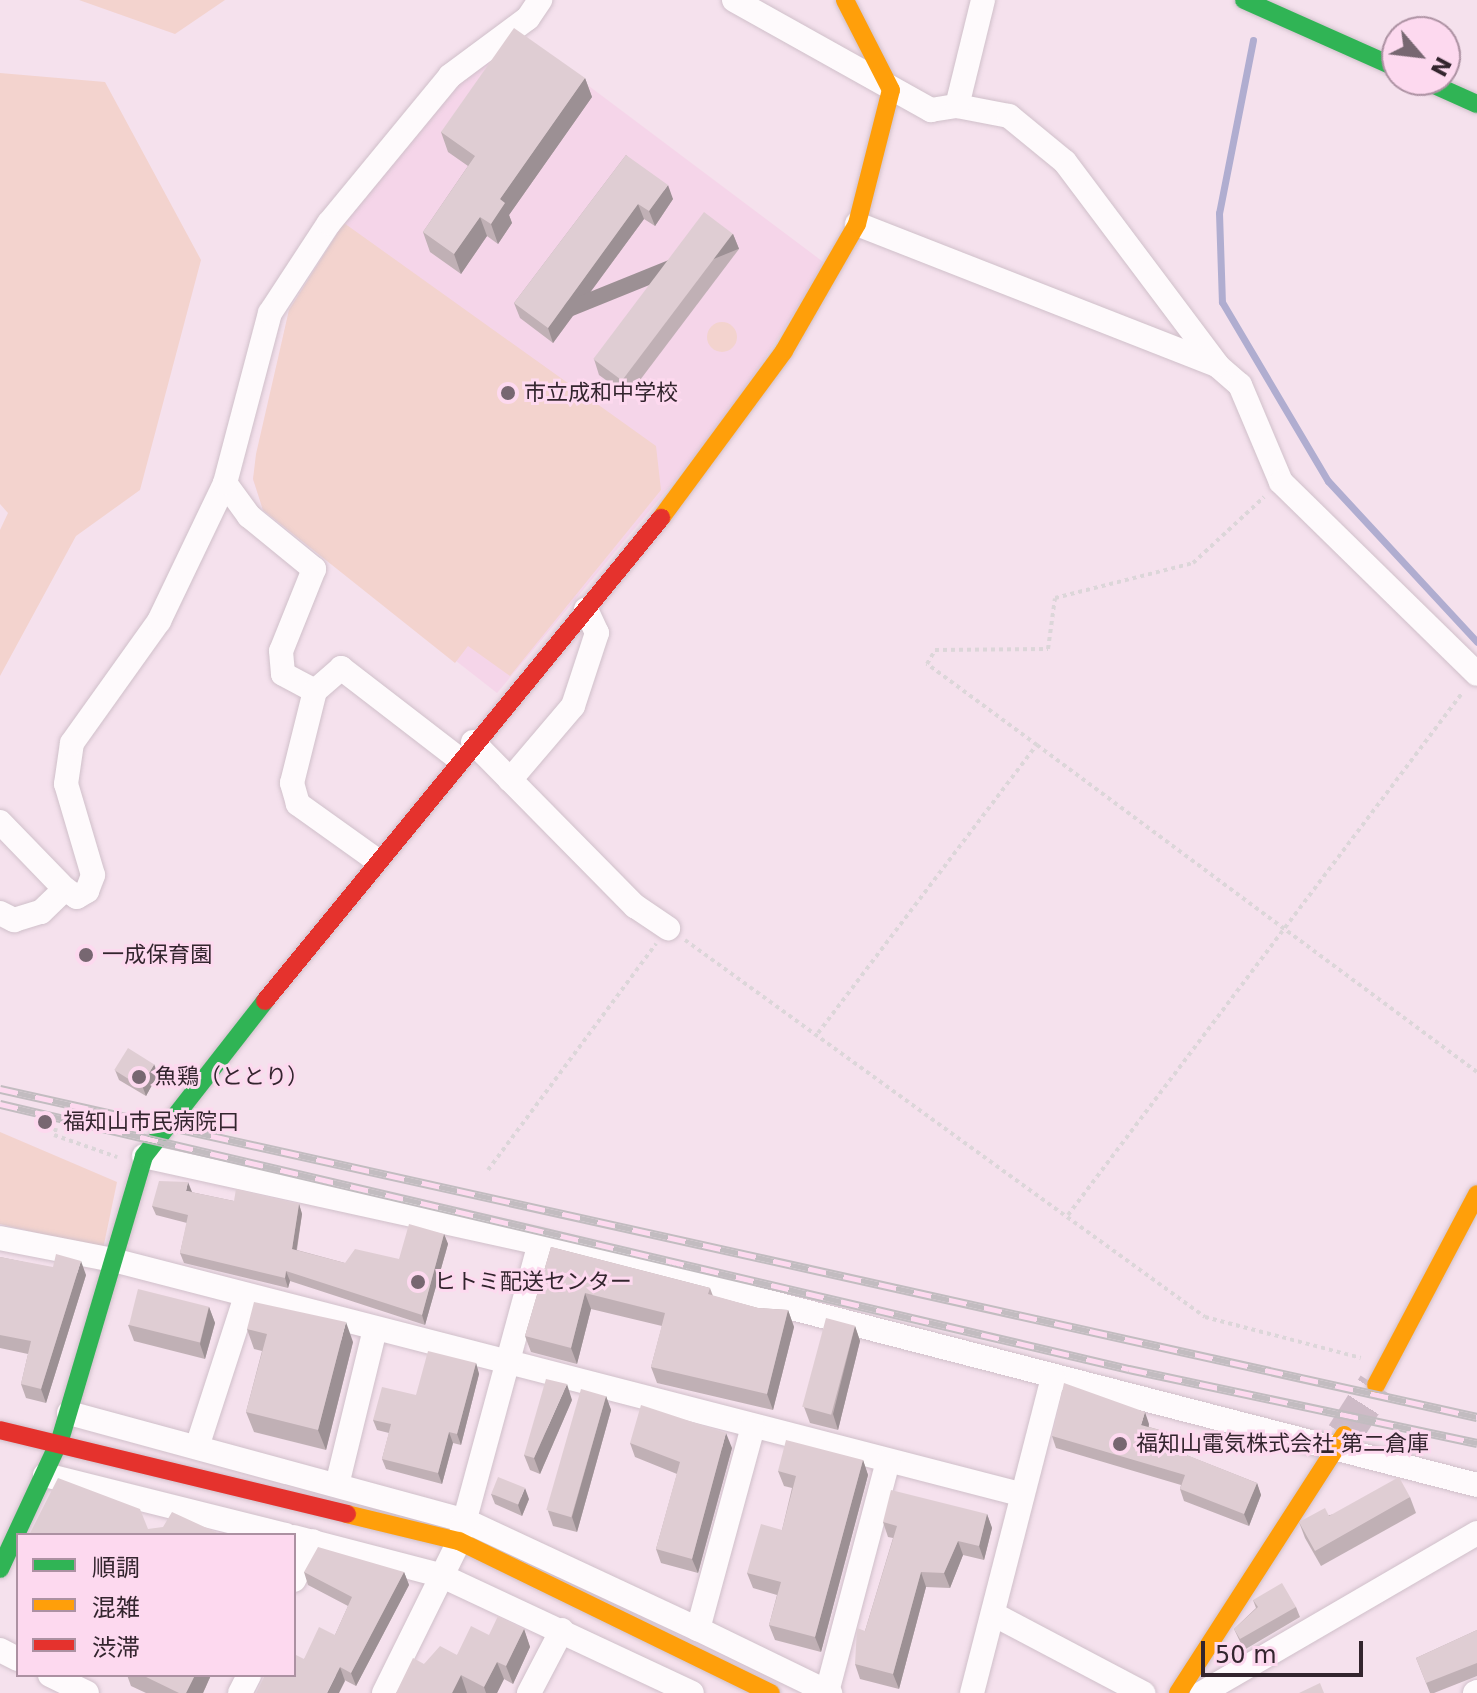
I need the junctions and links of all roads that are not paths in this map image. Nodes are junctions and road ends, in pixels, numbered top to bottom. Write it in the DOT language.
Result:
graph roads {
  1 [pos="540,0"];
  2 [pos="734,0"];
  3 [pos="845,0"];
  4 [pos="983,0"];
  5 [pos="1244,0"];
  6 [pos="1381,61"];
  7 [pos="891,90"];
  8 [pos="957,106"];
  9 [pos="857,224"];
  10 [pos="1218,366"];
  11 [pos="225,483"];
  12 [pos="586,609"];
  13 [pos="1472,680"];
  14 [pos="315,691"];
  15 [pos="466,750"];
  16 [pos="510,780"];
  17 [pos="0,822"];
  18 [pos="375,859"];
  19 [pos="65,889"];
  20 [pos="0,913"];
  21 [pos="668,928"];
  22 [pos="142,1161"];
  23 [pos="1477,1194"];
  24 [pos="0,1238"];
  25 [pos="540,1243"];
  26 [pos="113,1260"];
  27 [pos="246,1296"];
  28 [pos="375,1329"];
  29 [pos="505,1362"];
  30 [pos="1053,1378"];
  31 [pos="1376,1385"];
  32 [pos="69,1413"];
  33 [pos="753,1427"];
  34 [pos="0,1430"];
  35 [pos="60,1440"];
  36 [pos="1339,1442"];
  37 [pos="197,1447"];
  38 [pos="888,1461"];
  39 [pos="45,1475"];
  40 [pos="337,1485"];
  41 [pos="1477,1485"];
  42 [pos="1020,1494"];
  43 [pos="172,1512"];
  44 [pos="462,1531"];
  45 [pos="17,1533"];
  46 [pos="162,1533"];
  47 [pos="276,1533"];
  48 [pos="1477,1533"];
  49 [pos="16,1536"];
  50 [pos="304,1539"];
  51 [pos="0,1569"];
  52 [pos="296,1572"];
  53 [pos="440,1575"];
  54 [pos="993,1614"];
  55 [pos="698,1629"];
  56 [pos="562,1630"];
  57 [pos="54,1677"];
  58 [pos="1243,1684"];
  59 [pos="685,1692"];
  60 [pos="829,1692"];
  61 [pos="88,1693"];
  62 [pos="384,1693"];
  63 [pos="529,1693"];
  64 [pos="771,1693"];
  65 [pos="972,1693"];
  66 [pos="1143,1693"];
  67 [pos="1178,1693"];
  68 [pos="1202,1693"];
  1 -- 11 [label="street"];
  2 -- 7 [label="street"];
  3 -- 7 [label="main road"];
  4 -- 8 [label="street"];
  5 -- 6 [label="main road"];
  7 -- 8 [label="street"];
  7 -- 9 [label="main road"];
  8 -- 10 [label="street"];
  9 -- 10 [label="street"];
  9 -- 12 [label="main road"];
  10 -- 13 [label="street"];
  11 -- 14 [label="street"];
  11 -- 19 [label="street"];
  12 -- 15 [label="main road"];
  12 -- 16 [label="street"];
  14 -- 15 [label="street"];
  14 -- 18 [label="street"];
  15 -- 16 [label="street"];
  15 -- 18 [label="main road"];
  16 -- 21 [label="street"];
  17 -- 19 [label="street"];
  18 -- 22 [label="main road"];
  19 -- 20 [label="street"];
  22 -- 25 [label="street"];
  22 -- 26 [label="main road"];
  23 -- 31 [label="main road"];
  24 -- 26 [label="street"];
  25 -- 29 [label="street"];
  25 -- 30 [label="street"];
  26 -- 27 [label="street"];
  26 -- 32 [label="main road"];
  27 -- 28 [label="street"];
  27 -- 37 [label="street"];
  28 -- 29 [label="street"];
  28 -- 40 [label="street"];
  29 -- 33 [label="street"];
  29 -- 44 [label="street"];
  30 -- 36 [label="street"];
  30 -- 42 [label="street"];
  32 -- 35 [label="main road"];
  32 -- 37 [label="street"];
  33 -- 38 [label="street"];
  33 -- 55 [label="street"];
  34 -- 35 [label="main road"];
  35 -- 39 [label="main road"];
  35 -- 44 [label="main road"];
  36 -- 41 [label="street"];
  36 -- 67 [label="main road"];
  37 -- 40 [label="street"];
  38 -- 42 [label="street"];
  38 -- 60 [label="street"];
  39 -- 43 [label="street"];
  39 -- 45 [label="main road"];
  40 -- 44 [label="street"];
  42 -- 54 [label="street"];
  43 -- 46 [label="street"];
  43 -- 47 [label="street"];
  44 -- 53 [label="street"];
  44 -- 55 [label="street"];
  44 -- 64 [label="main road"];
  48 -- 58 [label="street"];
  49 -- 51 [label="main road"];
  50 -- 52 [label="street"];
  50 -- 53 [label="street"];
  53 -- 56 [label="street"];
  53 -- 62 [label="street"];
  54 -- 65 [label="street"];
  54 -- 66 [label="street"];
  55 -- 60 [label="street"];
  56 -- 59 [label="street"];
  56 -- 63 [label="street"];
  57 -- 61 [label="street"];
  58 -- 68 [label="street"];
}
